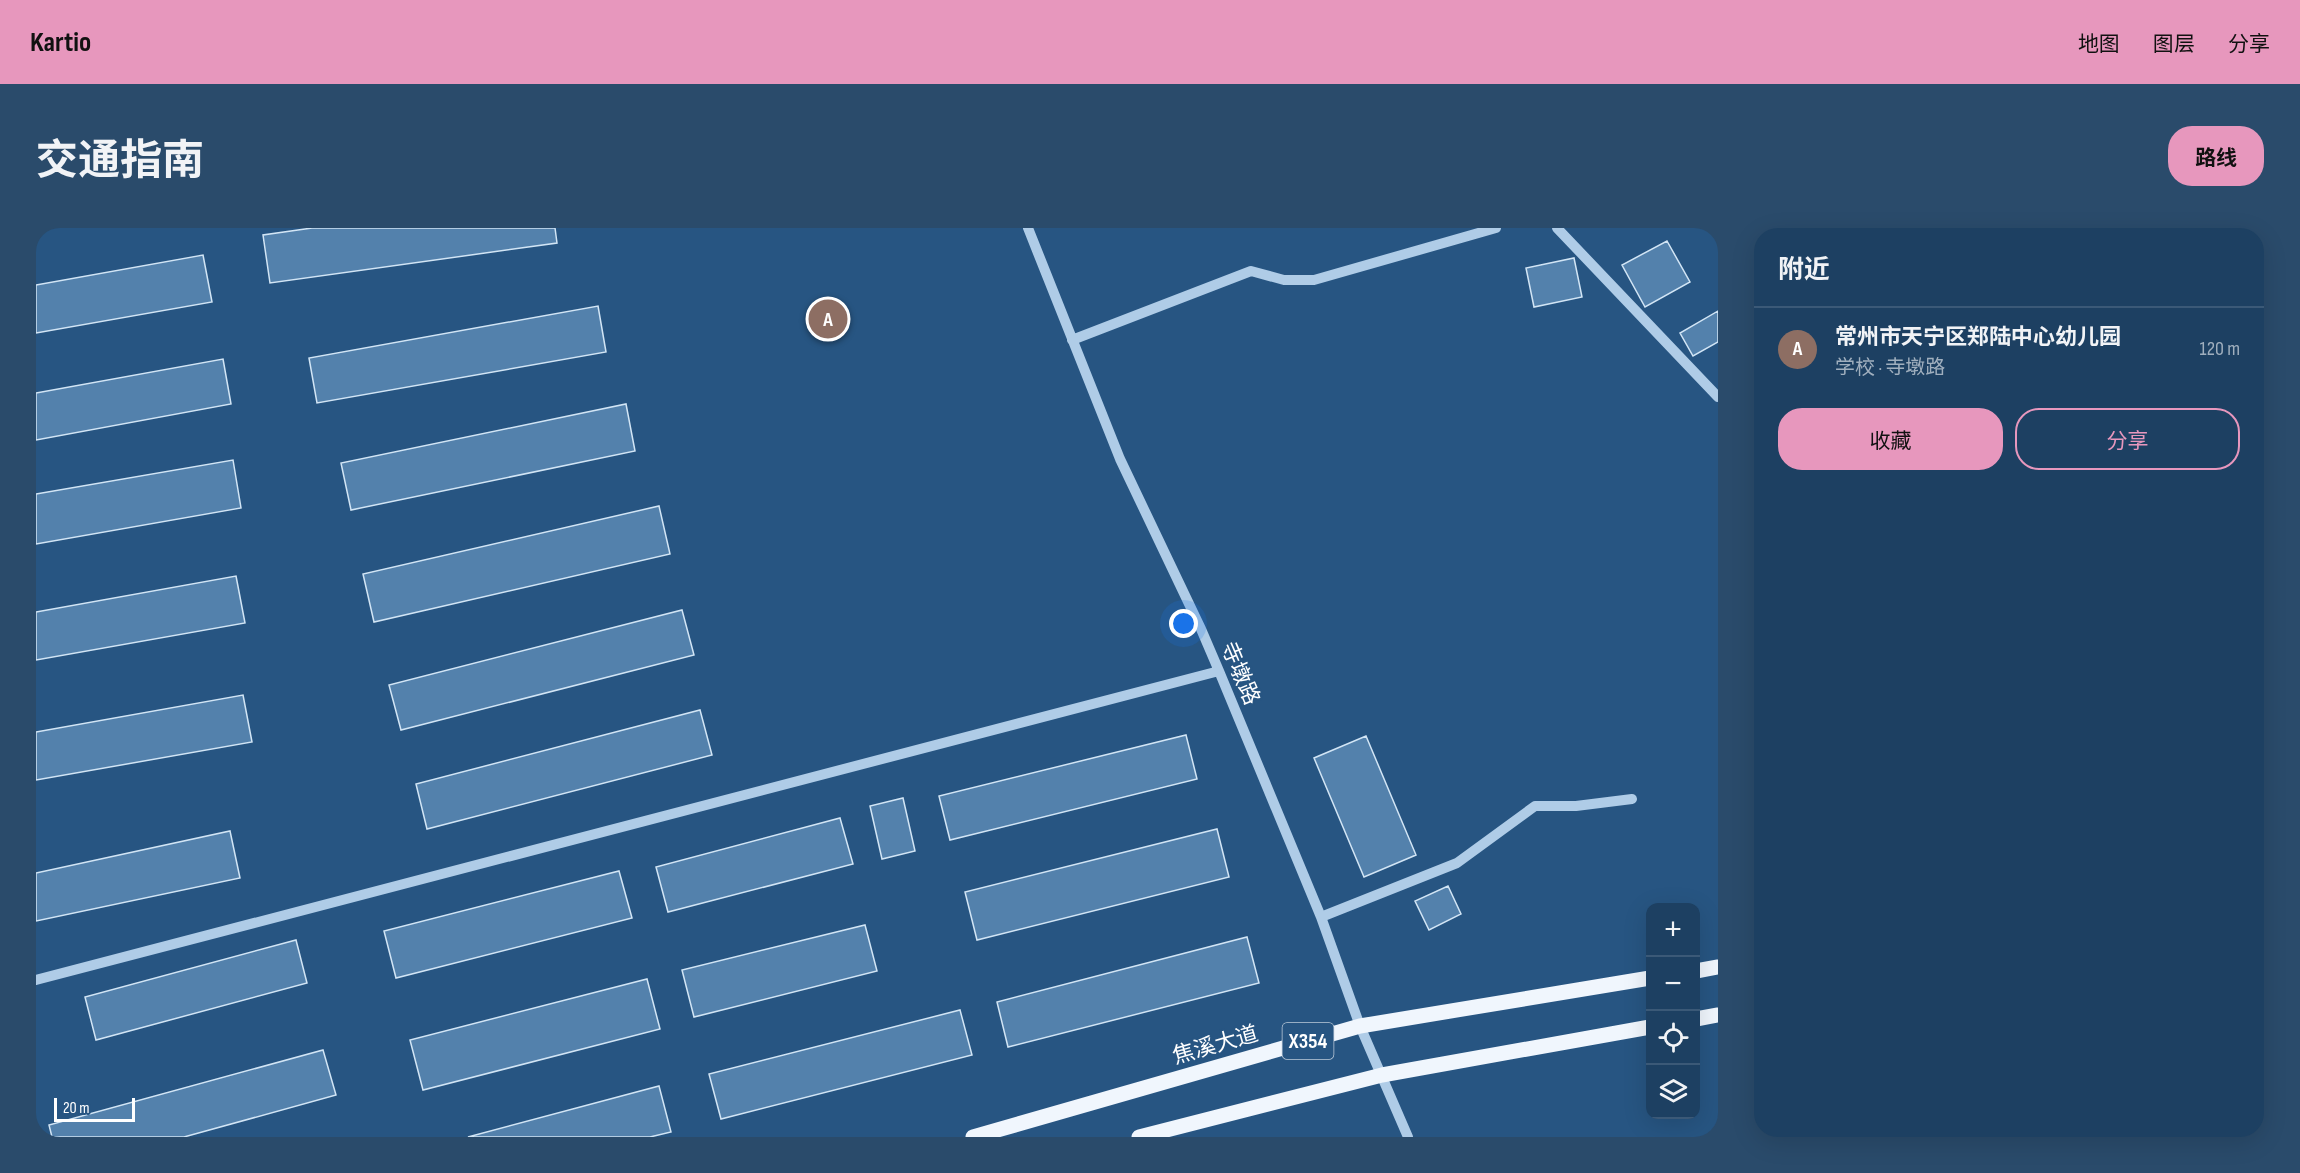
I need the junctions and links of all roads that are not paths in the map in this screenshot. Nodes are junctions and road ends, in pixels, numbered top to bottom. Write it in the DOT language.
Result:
graph roads {
  1 [pos="1028,228"];
  2 [pos="1496,228"];
  3 [pos="1557,228"];
  4 [pos="1072,340"];
  5 [pos="1718,397"];
  6 [pos="1219,671"];
  7 [pos="1632,799"];
  8 [pos="1322,917"];
  9 [pos="1718,968"];
  10 [pos="1700,970"];
  11 [pos="1646,979"];
  12 [pos="36,980"];
  13 [pos="1718,1015"];
  14 [pos="1700,1018"];
  15 [pos="1360,1026"];
  16 [pos="1646,1028"];
  17 [pos="1382,1076"];
  18 [pos="973,1137"];
  19 [pos="1139,1137"];
  20 [pos="1408,1137"];
  1 -- 4 [label="street, 寺墩路"];
  2 -- 4 [label="street"];
  3 -- 5 [label="street"];
  4 -- 6 [label="street, 寺墩路"];
  6 -- 8 [label="street, 寺墩路"];
  6 -- 12 [label="street"];
  7 -- 8 [label="street"];
  8 -- 15 [label="street, 寺墩路"];
  9 -- 10 [label="main road"];
  11 -- 15 [label="main road, 焦溪大道 / X354"];
  13 -- 14 [label="main road"];
  15 -- 17 [label="street, 寺墩路"];
  15 -- 18 [label="main road, 焦溪大道 / X354"];
  16 -- 17 [label="main road, X354"];
  17 -- 19 [label="main road, X354"];
  17 -- 20 [label="street, 寺墩路"];
}
